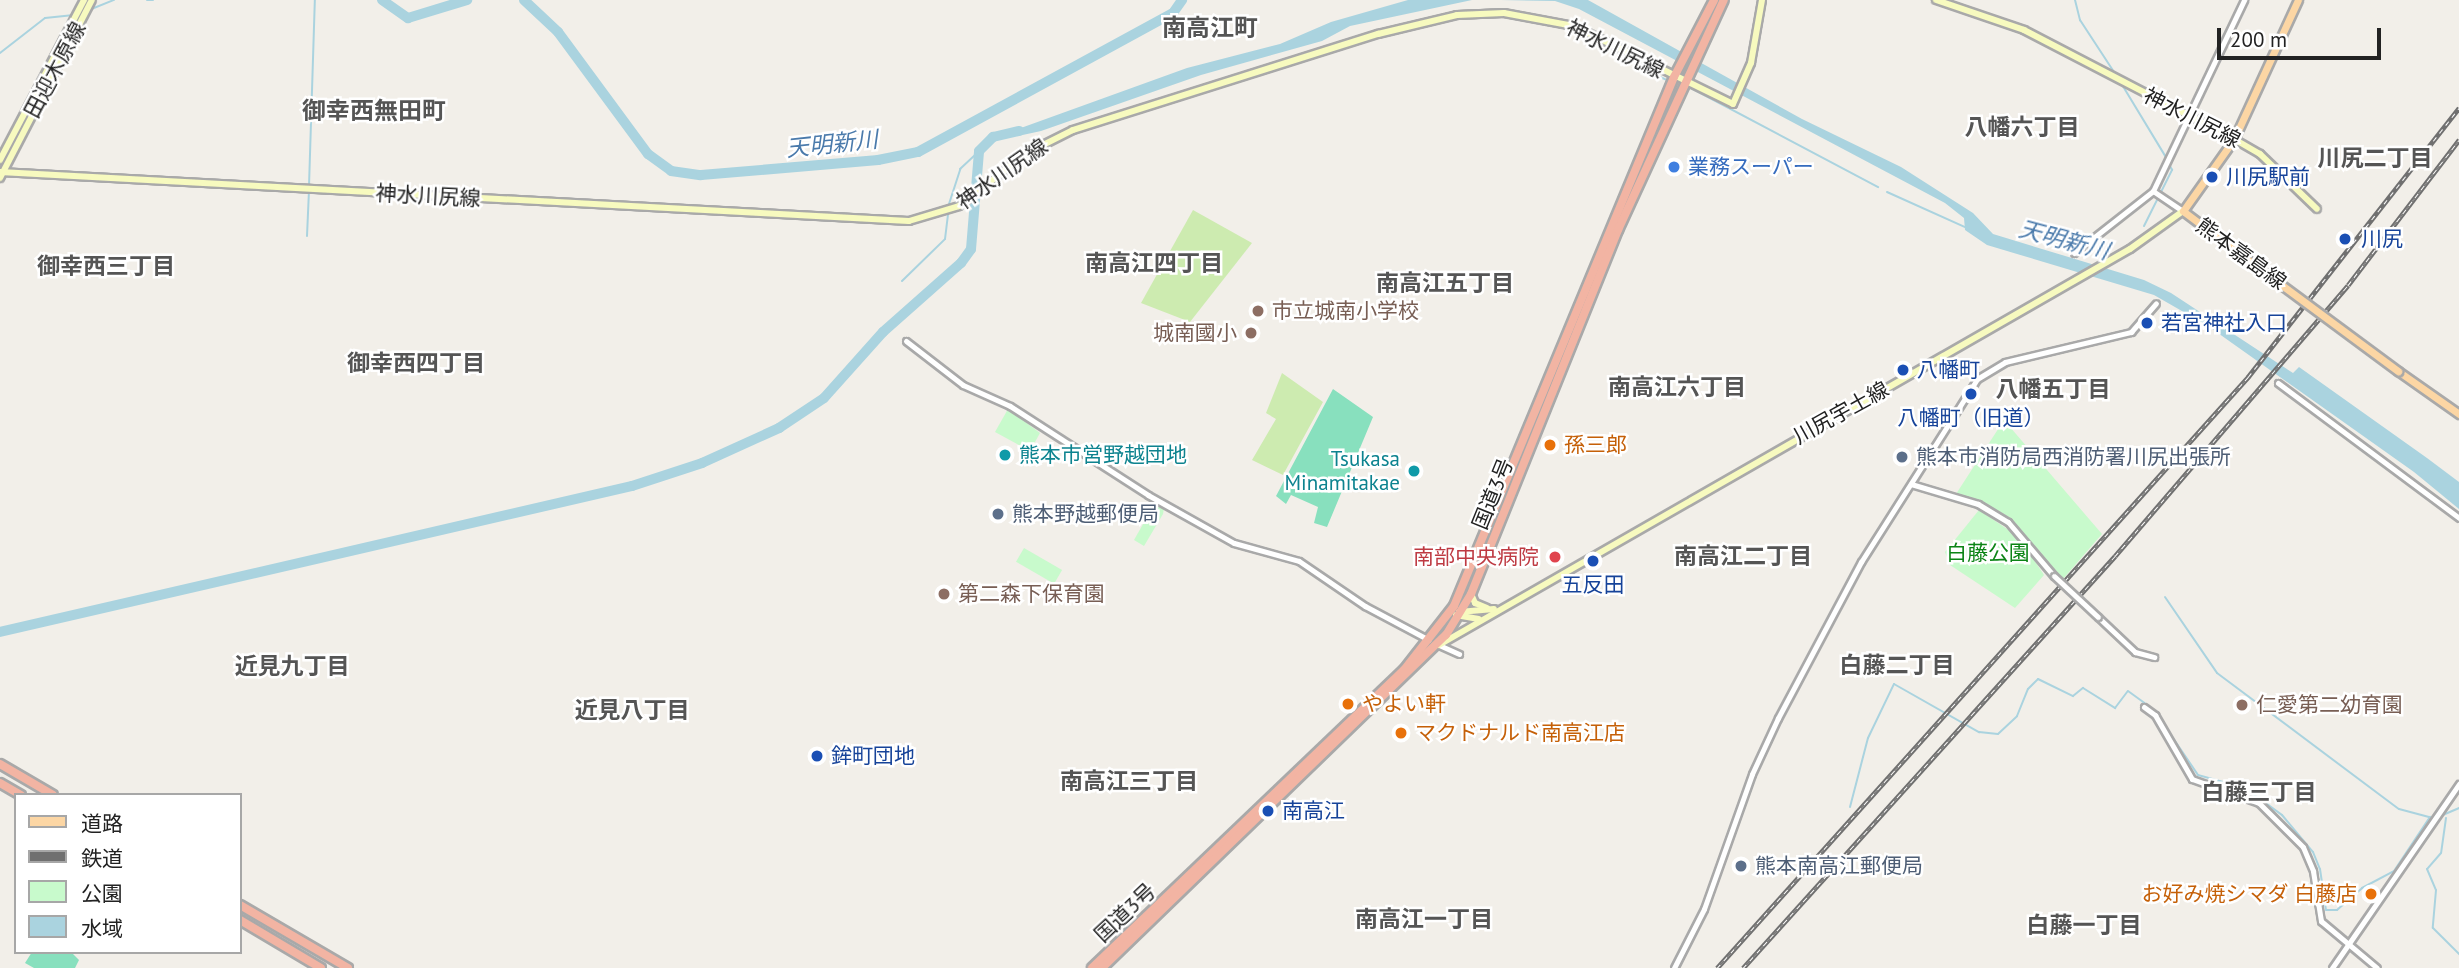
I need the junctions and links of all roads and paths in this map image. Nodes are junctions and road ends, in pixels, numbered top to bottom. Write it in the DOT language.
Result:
graph roads {
  1 [pos="84,0"];
  2 [pos="92,0"];
  3 [pos="1714,0"];
  4 [pos="1724,0"];
  5 [pos="1762,0"];
  6 [pos="1936,0"];
  7 [pos="2244,0"];
  8 [pos="2298,0"];
  9 [pos="77,21"];
  10 [pos="1684,71"];
  11 [pos="1674,77"];
  12 [pos="2189,117"];
  13 [pos="2234,139"];
  14 [pos="0,160"];
  15 [pos="1,174"];
  16 [pos="2153,191"];
  17 [pos="2317,209"];
  18 [pos="2183,211"];
  19 [pos="2074,253"];
  20 [pos="2156,303"];
  21 [pos="906,341"];
  22 [pos="2278,383"];
  23 [pos="2459,414"];
  24 [pos="1911,484"];
  25 [pos="2459,518"];
  26 [pos="1471,594"];
  27 [pos="1496,609"];
  28 [pos="1455,612"];
  29 [pos="1481,619"];
  30 [pos="1430,641"];
  31 [pos="1439,645"];
  32 [pos="1459,654"];
  33 [pos="2154,657"];
  34 [pos="2144,707"];
  35 [pos="0,764"];
  36 [pos="0,783"];
  37 [pos="2459,784"];
  38 [pos="18,793"];
  39 [pos="50,793"];
  40 [pos="242,906"];
  41 [pos="242,921"];
  42 [pos="2347,947"];
  43 [pos="321,968"];
  44 [pos="348,968"];
  45 [pos="1092,968"];
  46 [pos="1102,968"];
  47 [pos="1674,968"];
  48 [pos="2332,968"];
  49 [pos="2377,968"];
  1 -- 9 [label="main road, 田迎木原線"];
  2 -- 9 [label="main road, 田迎木原線"];
  3 -- 10 [label="highway, 国道3号"];
  4 -- 10 [label="highway, 国道3号"];
  5 -- 10 [label="main road, 神水川尻線"];
  6 -- 12 [label="main road, 神水川尻線"];
  7 -- 12 [label="street"];
  8 -- 13 [label="main road, 熊本嘉島線"];
  9 -- 14 [label="main road, 田迎木原線"];
  9 -- 15 [label="main road, 田迎木原線"];
  10 -- 11 [label="highway, 国道3号"];
  10 -- 26 [label="highway, 国道3号"];
  11 -- 15 [label="main road, 神水川尻線"];
  11 -- 28 [label="highway, 国道3号"];
  12 -- 13 [label="main road, 神水川尻線"];
  12 -- 16 [label="street"];
  13 -- 17 [label="main road, 神水川尻線"];
  13 -- 18 [label="main road, 熊本嘉島線"];
  16 -- 18 [label="street"];
  16 -- 19 [label="street"];
  18 -- 23 [label="main road, 熊本嘉島線, bridge"];
  18 -- 27 [label="main road, 川尻宇土線"];
  20 -- 24 [label="street"];
  21 -- 30 [label="street"];
  22 -- 25 [label="street"];
  24 -- 33 [label="street, bridge"];
  24 -- 47 [label="street"];
  26 -- 27 [label="main road"];
  26 -- 28 [label="highway, 国道3号"];
  27 -- 28 [label="main road, 川尻宇土線"];
  27 -- 29 [label="main road, 川尻宇土線"];
  28 -- 29 [label="main road"];
  28 -- 30 [label="highway, 国道3号"];
  28 -- 31 [label="highway, 国道3号"];
  29 -- 31 [label="main road, 川尻宇土線"];
  30 -- 45 [label="highway, 国道3号"];
  31 -- 32 [label="street"];
  31 -- 46 [label="highway, 国道3号"];
  34 -- 42 [label="street"];
  35 -- 39 [label="highway"];
  36 -- 38 [label="highway"];
  37 -- 42 [label="street"];
  40 -- 44 [label="highway"];
  41 -- 43 [label="highway"];
  42 -- 48 [label="street"];
  42 -- 49 [label="street"];
}
